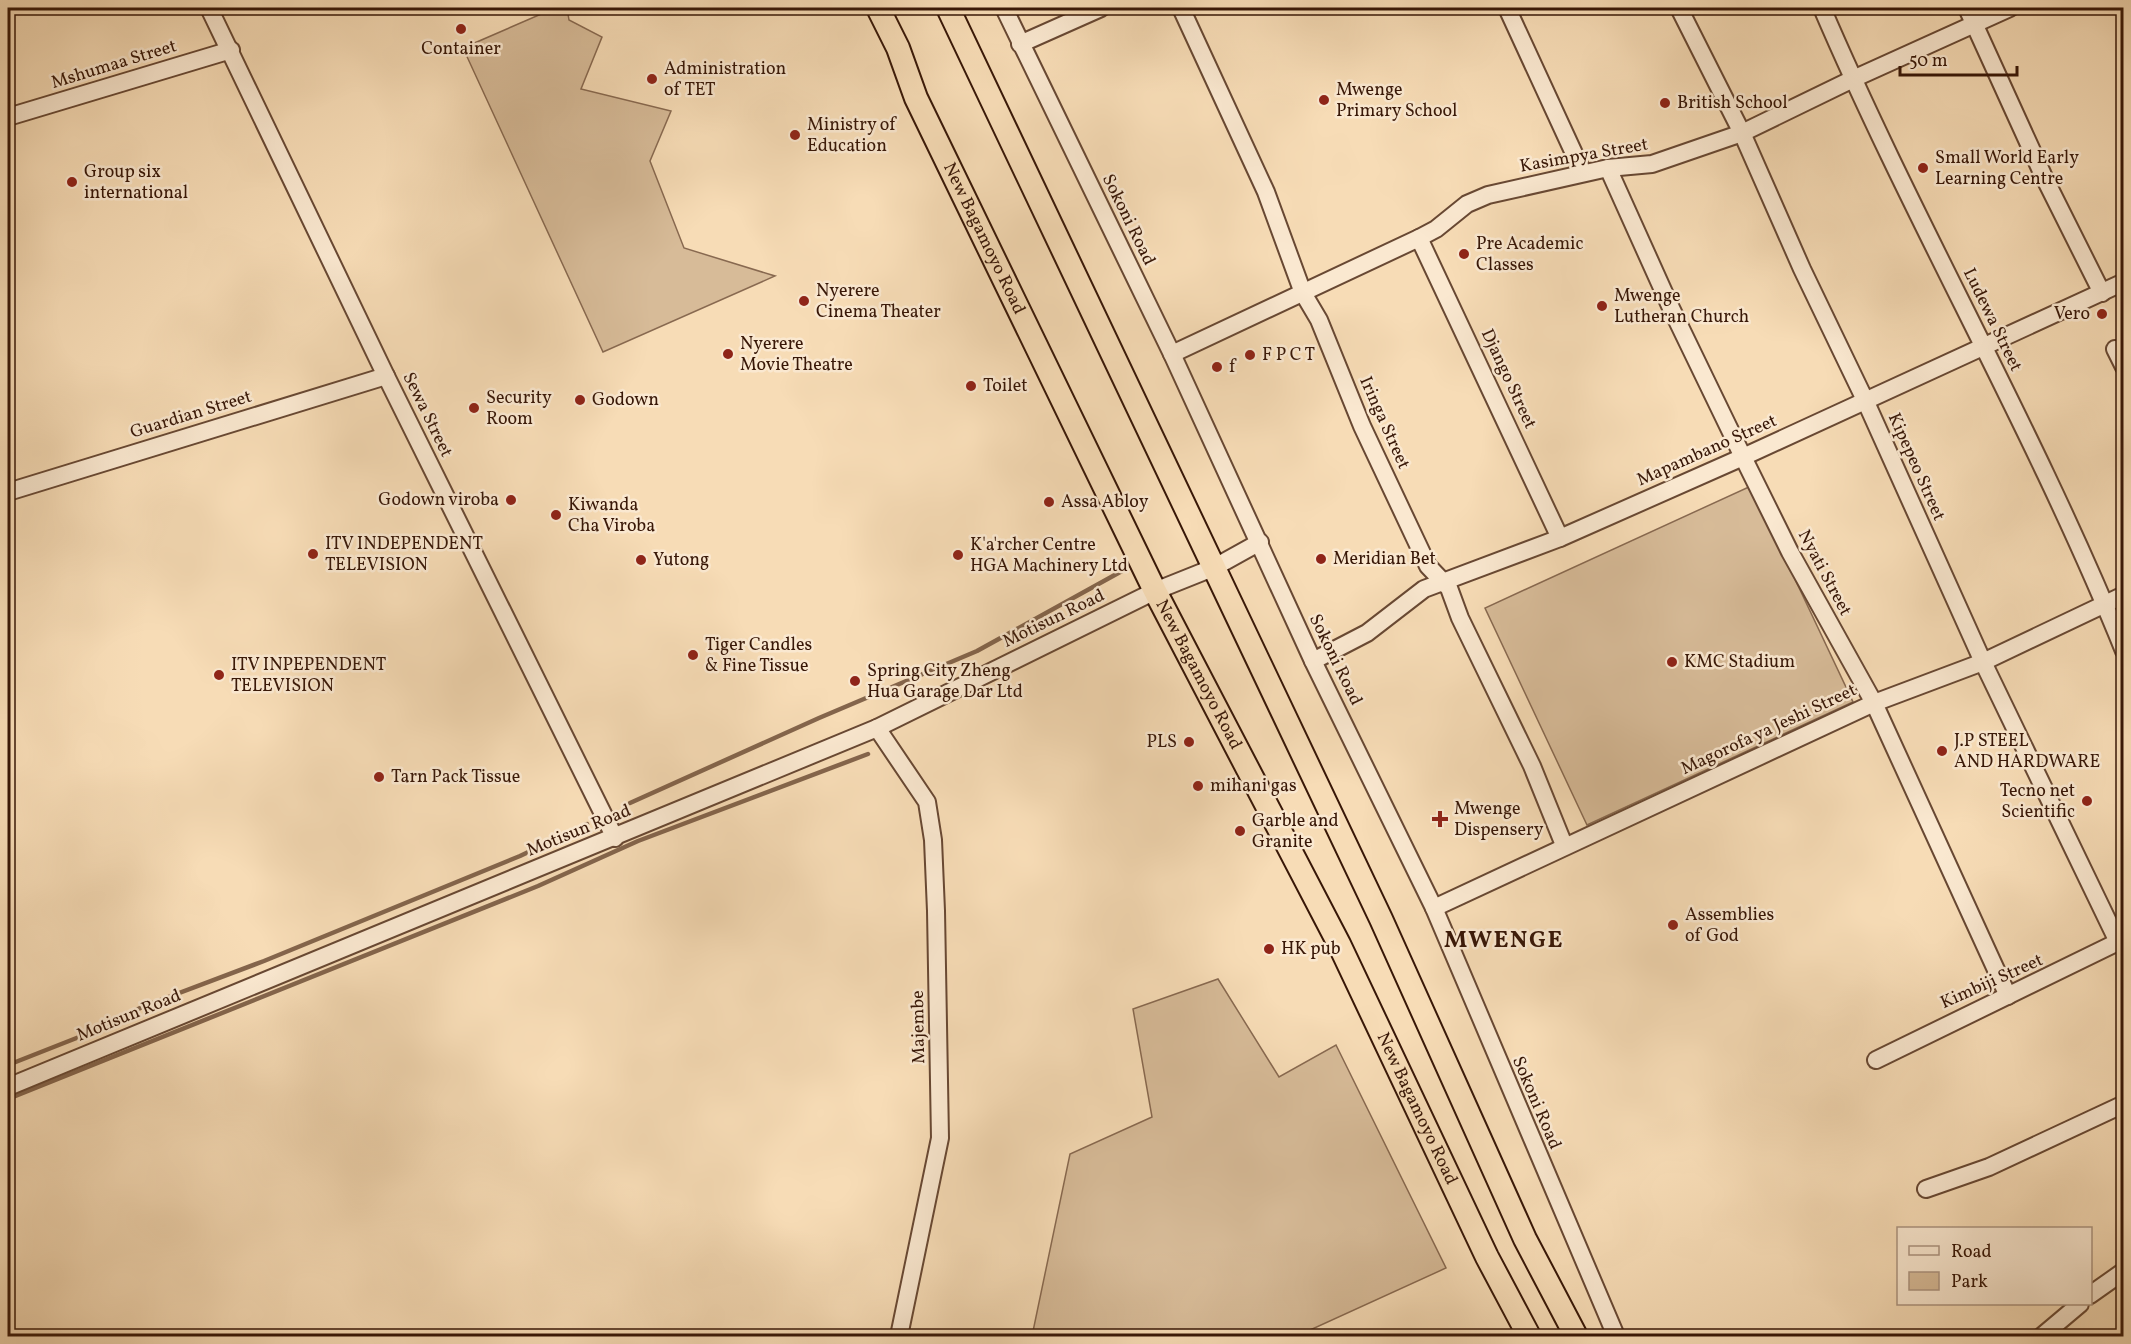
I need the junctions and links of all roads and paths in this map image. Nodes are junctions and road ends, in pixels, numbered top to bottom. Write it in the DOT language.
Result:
graph roads {
  1 [pos="208,8"];
  2 [pos="878,8"];
  3 [pos="948,8"];
  4 [pos="1004,8"];
  5 [pos="1101,8"];
  6 [pos="1181,8"];
  7 [pos="1507,8"];
  8 [pos="1679,8"];
  9 [pos="1822,8"];
  10 [pos="1967,8"];
  11 [pos="2010,8"];
  12 [pos="1974,25"];
  13 [pos="1020,44"];
  14 [pos="231,50"];
  15 [pos="1852,79"];
  16 [pos="8,117"];
  17 [pos="1742,133"];
  18 [pos="1608,168"];
  19 [pos="1583,172"];
  20 [pos="1419,238"];
  21 [pos="2124,282"];
  22 [pos="1303,293"];
  23 [pos="2102,293"];
  24 [pos="1983,345"];
  25 [pos="2115,349"];
  26 [pos="1172,354"];
  27 [pos="2124,367"];
  28 [pos="386,376"];
  29 [pos="1865,400"];
  30 [pos="1743,457"];
  31 [pos="8,492"];
  32 [pos="1560,538"];
  33 [pos="1260,542"];
  34 [pos="1215,567"];
  35 [pos="1446,583"];
  36 [pos="1155,591"];
  37 [pos="2124,595"];
  38 [pos="2104,603"];
  39 [pos="2124,651"];
  40 [pos="1313,661"];
  41 [pos="1983,662"];
  42 [pos="1874,703"];
  43 [pos="877,728"];
  44 [pos="615,838"];
  45 [pos="1564,845"];
  46 [pos="1434,908"];
  47 [pos="2121,941"];
  48 [pos="2008,996"];
  49 [pos="1876,1060"];
  50 [pos="8,1087"];
  51 [pos="2124,1104"];
  52 [pos="1926,1189"];
  53 [pos="2124,1271"];
  54 [pos="2092,1294"];
  55 [pos="2079,1305"];
  56 [pos="899,1336"];
  57 [pos="1529,1336"];
  58 [pos="1576,1336"];
  59 [pos="1616,1336"];
  60 [pos="2042,1336"];
  1 -- 14 [label="street, Sewa Street"];
  2 -- 36 [label="highway, New Bagamoyo Road"];
  3 -- 34 [label="highway"];
  4 -- 13 [label="street, Sokoni Road"];
  5 -- 13 [label="street"];
  6 -- 22 [label="street, Iringa Street"];
  7 -- 19 [label="street"];
  8 -- 17 [label="street, Kipepeo Street"];
  9 -- 15 [label="street, Ludewa Street"];
  10 -- 12 [label="street"];
  11 -- 12 [label="street, Kasimpya Street"];
  12 -- 15 [label="street, Kasimpya Street"];
  12 -- 23 [label="street"];
  13 -- 26 [label="street, Sokoni Road"];
  14 -- 16 [label="street, Mshumaa Street"];
  14 -- 28 [label="street, Sewa Street"];
  15 -- 17 [label="street, Kasimpya Street"];
  15 -- 24 [label="street, Ludewa Street"];
  17 -- 18 [label="street, Kasimpya Street"];
  17 -- 29 [label="street, Kipepeo Street"];
  18 -- 19 [label="street, Kasimpya Street"];
  18 -- 30 [label="street, Nyati Street"];
  19 -- 20 [label="street, Kasimpya Street"];
  20 -- 22 [label="street, Kasimpya Street"];
  20 -- 32 [label="street, Django Street"];
  21 -- 23 [label="street, Mapambano Street"];
  22 -- 26 [label="street, Kasimpya Street"];
  22 -- 35 [label="street, Iringa Street"];
  23 -- 24 [label="street, Mapambano Street"];
  24 -- 29 [label="street, Mapambano Street"];
  24 -- 38 [label="street, Ludewa Street"];
  25 -- 27 [label="street"];
  26 -- 33 [label="street, Sokoni Road"];
  28 -- 31 [label="street, Guardian Street"];
  28 -- 44 [label="street, Sewa Street"];
  29 -- 30 [label="street, Mapambano Street"];
  29 -- 41 [label="street, Kipepeo Street"];
  30 -- 32 [label="street, Mapambano Street"];
  30 -- 42 [label="street, Nyati Street"];
  32 -- 35 [label="street, Mapambano Street"];
  33 -- 34 [label="street, Motisun Road"];
  33 -- 40 [label="street, Sokoni Road"];
  34 -- 36 [label="street, Motisun Road"];
  34 -- 58 [label="highway"];
  35 -- 40 [label="street, Mapambano Street"];
  35 -- 45 [label="street, Iringa Street"];
  36 -- 43 [label="street, Motisun Road"];
  36 -- 57 [label="highway, New Bagamoyo Road"];
  37 -- 38 [label="street, Magorofa ya Jeshi Street"];
  38 -- 39 [label="street, Ludewa Street"];
  38 -- 41 [label="street, Magorofa ya Jeshi Street"];
  40 -- 46 [label="street, Sokoni Road"];
  41 -- 42 [label="street, Magorofa ya Jeshi Street"];
  41 -- 47 [label="street, Kipepeo Street"];
  42 -- 45 [label="street, Magorofa ya Jeshi Street"];
  42 -- 48 [label="street, Nyati Street"];
  43 -- 44 [label="street, Motisun Road"];
  43 -- 56 [label="street, Majembe"];
  44 -- 50 [label="street, Motisun Road"];
  45 -- 46 [label="street, Magorofa ya Jeshi Street"];
  46 -- 59 [label="street, Sokoni Road"];
  47 -- 48 [label="street, Kimbiji Street"];
  48 -- 49 [label="street, Kimbiji Street"];
  51 -- 52 [label="street"];
  53 -- 54 [label="street"];
  55 -- 60 [label="street"];
}
